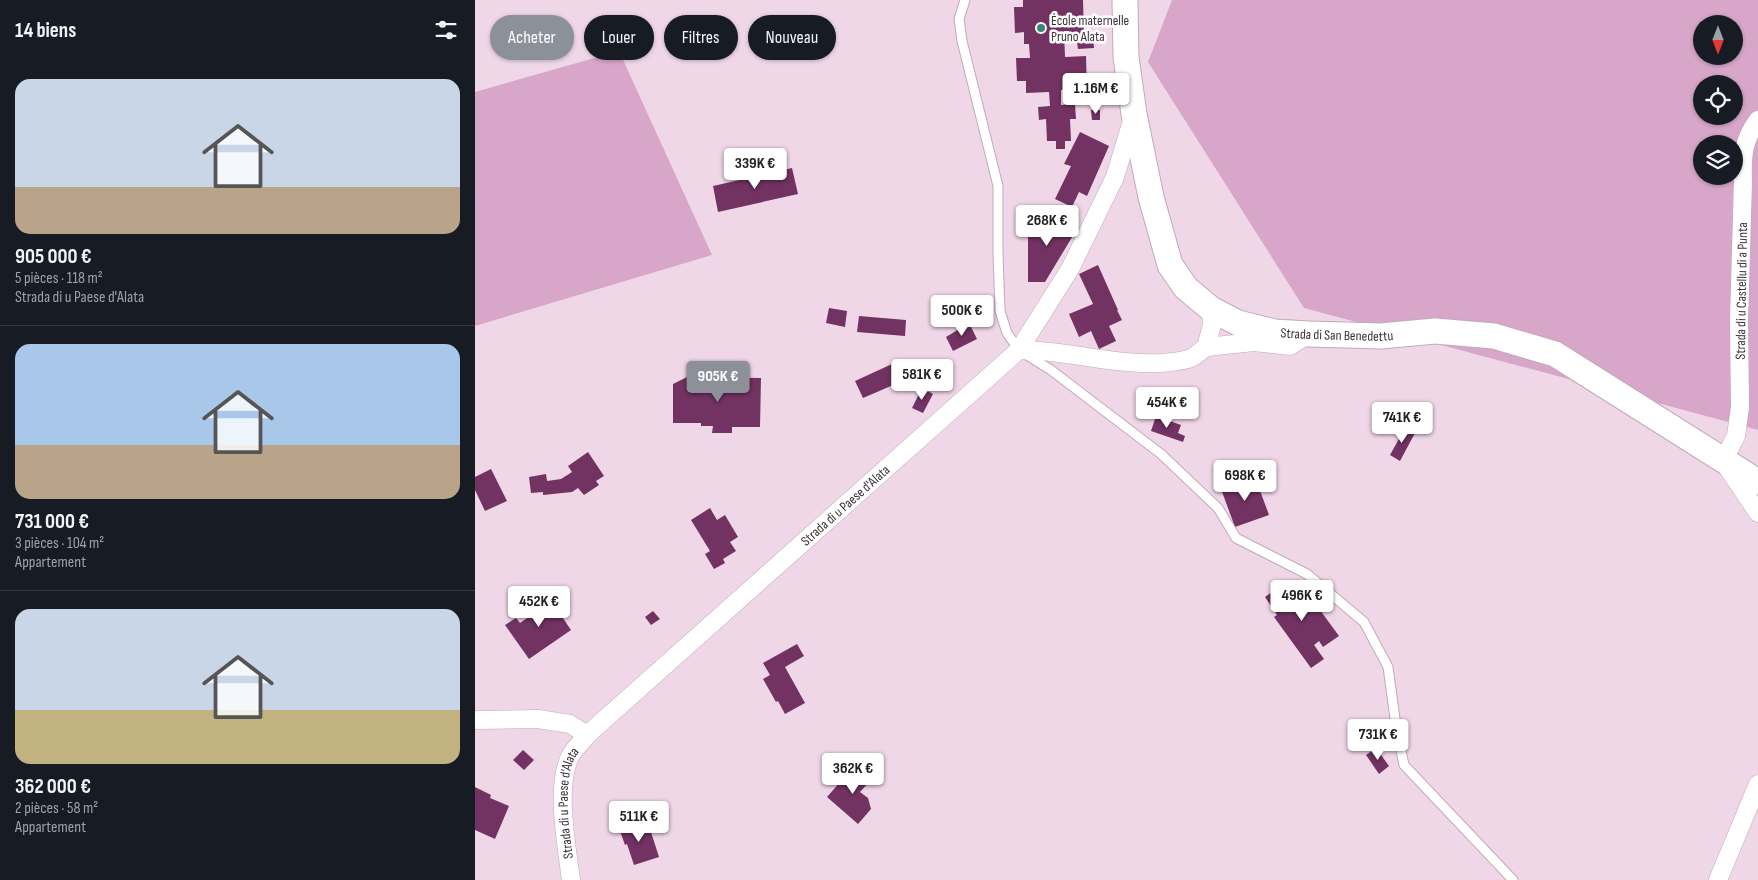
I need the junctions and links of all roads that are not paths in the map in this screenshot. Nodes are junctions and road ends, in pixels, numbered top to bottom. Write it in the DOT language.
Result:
graph roads {
  1 [pos="965,0"];
  2 [pos="1125,0"];
  3 [pos="1134,114"];
  4 [pos="1758,120"];
  5 [pos="1211,309"];
  6 [pos="1309,334"];
  7 [pos="1207,347"];
  8 [pos="1019,350"];
  9 [pos="1723,461"];
  10 [pos="1758,482"];
  11 [pos="1758,514"];
  12 [pos="475,720"];
  13 [pos="587,735"];
  14 [pos="1758,784"];
  15 [pos="571,880"];
  16 [pos="1513,880"];
  17 [pos="1718,880"];
  1 -- 8 [label="lane"];
  2 -- 3 [label="street, Strada di San Benedettu"];
  3 -- 5 [label="street, Strada di San Benedettu"];
  3 -- 8 [label="street, Strada di u Paese d'Alata"];
  4 -- 9 [label="street, Strada di u Castellu di a Punta"];
  5 -- 6 [label="street, Strada di San Benedettu"];
  5 -- 7 [label="street"];
  6 -- 7 [label="street"];
  6 -- 9 [label="street, Strada di San Benedettu"];
  7 -- 8 [label="street"];
  8 -- 13 [label="street, Strada di u Paese d'Alata"];
  8 -- 16 [label="lane"];
  9 -- 10 [label="street, Strada di San Benedettu"];
  9 -- 11 [label="street"];
  12 -- 13 [label="street"];
  13 -- 15 [label="street, Strada di u Paese d'Alata"];
  14 -- 17 [label="street"];
}
